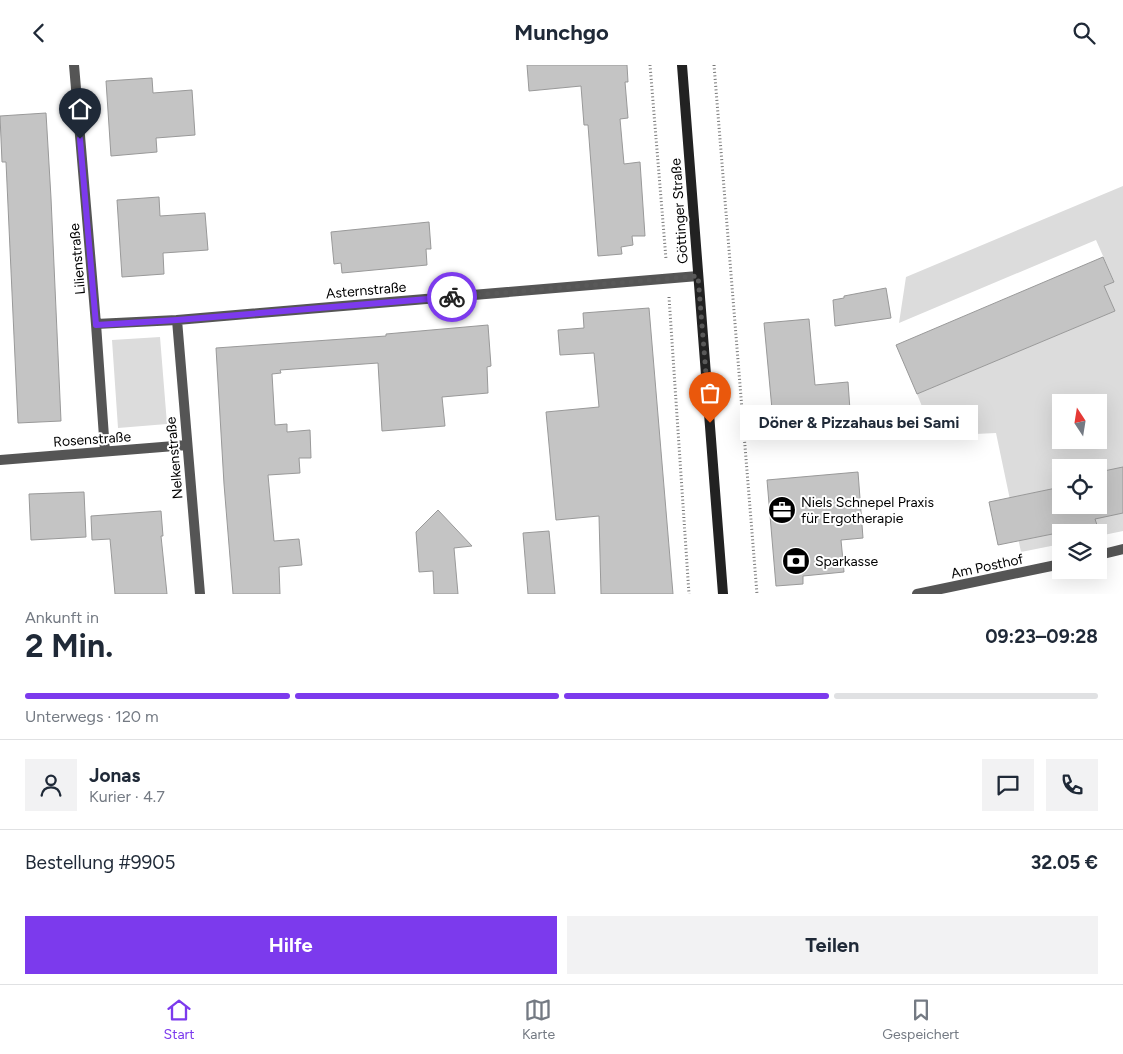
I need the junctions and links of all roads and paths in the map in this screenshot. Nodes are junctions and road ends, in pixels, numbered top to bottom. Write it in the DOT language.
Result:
graph roads {
  1 [pos="74,65"];
  2 [pos="650,65"];
  3 [pos="682,65"];
  4 [pos="714,65"];
  5 [pos="698,276"];
  6 [pos="668,279"];
  7 [pos="177,320"];
  8 [pos="96,325"];
  9 [pos="187,445"];
  10 [pos="105,451"];
  11 [pos="0,460"];
  12 [pos="1123,549"];
  13 [pos="1107,553"];
  14 [pos="1052,566"];
  15 [pos="200,594"];
  16 [pos="690,594"];
  17 [pos="723,594"];
  18 [pos="757,594"];
  19 [pos="918,594"];
  1 -- 8 [label="street, Lilienstraße"];
  2 -- 6 [label="path"];
  3 -- 5 [label="main road, Göttinger Straße"];
  4 -- 18 [label="path"];
  5 -- 6 [label="street, Asternstraße"];
  5 -- 17 [label="main road, Göttinger Straße"];
  6 -- 7 [label="street, Asternstraße"];
  6 -- 16 [label="path"];
  7 -- 8 [label="street, Asternstraße"];
  7 -- 9 [label="street, Nelkenstraße"];
  8 -- 10 [label="street, Lilienstraße"];
  9 -- 10 [label="street, Rosenstraße"];
  9 -- 15 [label="street, Nelkenstraße"];
  10 -- 11 [label="street, Rosenstraße"];
  12 -- 13 [label="street"];
  14 -- 19 [label="street, Am Posthof"];
}
